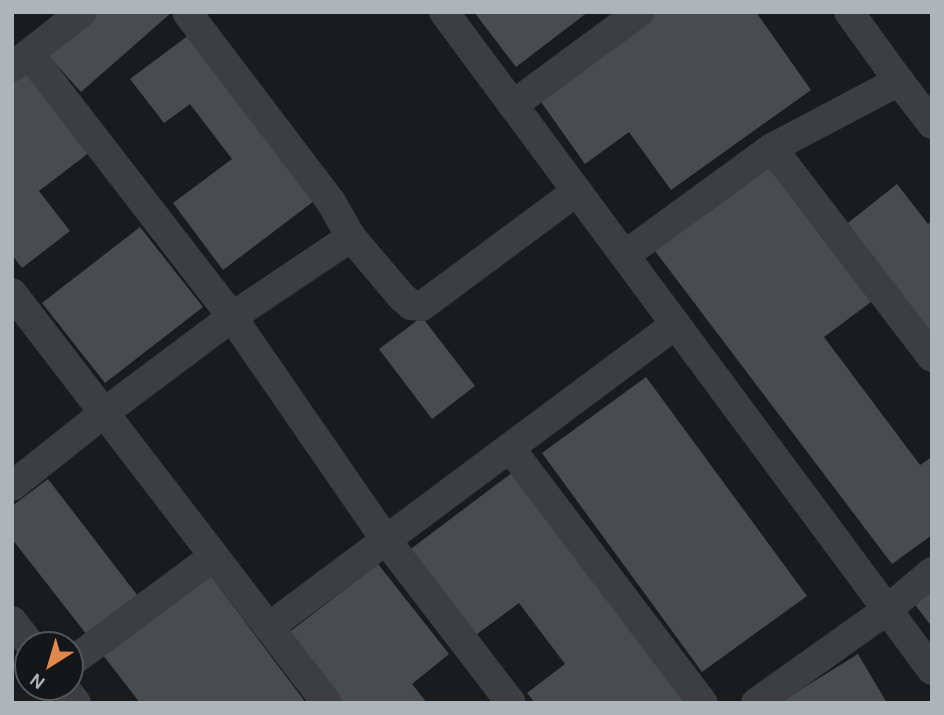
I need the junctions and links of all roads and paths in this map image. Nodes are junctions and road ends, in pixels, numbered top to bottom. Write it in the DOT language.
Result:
graph roads {
  1 [pos="82,12"];
  2 [pos="187,12"];
  3 [pos="444,12"];
  4 [pos="639,12"];
  5 [pos="849,12"];
  6 [pos="21,60"];
  7 [pos="899,81"];
  8 [pos="513,105"];
  9 [pos="932,124"];
  10 [pos="772,148"];
  11 [pos="577,191"];
  12 [pos="351,237"];
  13 [pos="625,255"];
  14 [pos="12,293"];
  15 [pos="232,317"];
  16 [pos="677,324"];
  17 [pos="932,357"];
  18 [pos="105,412"];
  19 [pos="510,448"];
  20 [pos="12,486"];
  21 [pos="386,540"];
  22 [pos="214,556"];
  23 [pos="932,572"];
  24 [pos="887,610"];
  25 [pos="269,627"];
  26 [pos="84,653"];
  27 [pos="932,670"];
  28 [pos="327,703"];
  29 [pos="511,703"];
  30 [pos="703,703"];
  31 [pos="756,703"];
  1 -- 6 [label="street"];
  2 -- 12 [label="street"];
  3 -- 8 [label="street"];
  4 -- 8 [label="street"];
  5 -- 7 [label="street"];
  6 -- 15 [label="street"];
  7 -- 9 [label="street"];
  7 -- 10 [label="street"];
  8 -- 11 [label="street"];
  10 -- 13 [label="street"];
  10 -- 17 [label="street"];
  11 -- 12 [label="street"];
  11 -- 13 [label="street"];
  12 -- 15 [label="street"];
  13 -- 16 [label="street"];
  14 -- 18 [label="street"];
  15 -- 18 [label="street"];
  15 -- 21 [label="street"];
  16 -- 19 [label="street"];
  16 -- 24 [label="street"];
  18 -- 20 [label="street"];
  18 -- 22 [label="street"];
  19 -- 21 [label="street"];
  19 -- 30 [label="street"];
  21 -- 25 [label="street"];
  21 -- 29 [label="street"];
  22 -- 25 [label="street"];
  22 -- 26 [label="street"];
  23 -- 24 [label="street"];
  24 -- 27 [label="street"];
  24 -- 31 [label="street"];
  25 -- 28 [label="street"];
}
